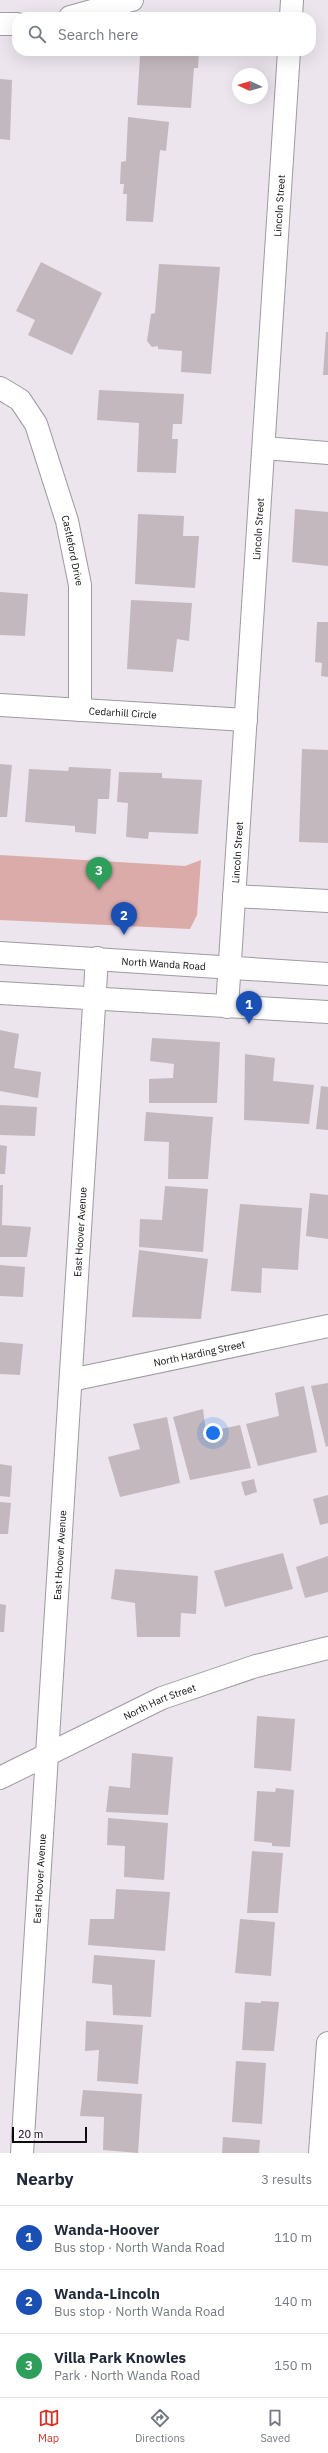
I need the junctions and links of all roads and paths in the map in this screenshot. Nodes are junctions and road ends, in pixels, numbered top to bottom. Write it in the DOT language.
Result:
graph roads {
  1 [pos="132,0"];
  2 [pos="292,0"];
  3 [pos="88,12"];
  4 [pos="291,12"];
  5 [pos="0,24"];
  6 [pos="12,24"];
  7 [pos="289,56"];
  8 [pos="0,388"];
  9 [pos="264,448"];
  10 [pos="328,453"];
  11 [pos="0,705"];
  12 [pos="80,710"];
  13 [pos="246,720"];
  14 [pos="234,896"];
  15 [pos="328,901"];
  16 [pos="0,953"];
  17 [pos="97,958"];
  18 [pos="230,967"];
  19 [pos="328,974"];
  20 [pos="0,992"];
  21 [pos="95,998"];
  22 [pos="227,1006"];
  23 [pos="328,1012"];
  24 [pos="328,1326"];
  25 [pos="71,1380"];
  26 [pos="328,1648"];
  27 [pos="47,1755"];
  28 [pos="0,1778"];
  29 [pos="328,2043"];
  30 [pos="22,2153"];
  31 [pos="320,2153"];
  1 -- 3 [label="street"];
  2 -- 4 [label="street"];
  5 -- 6 [label="street"];
  7 -- 9 [label="street, Lincoln Street"];
  8 -- 12 [label="street, Castleford Drive"];
  9 -- 10 [label="street"];
  9 -- 13 [label="street, Lincoln Street"];
  11 -- 12 [label="street, Cedarhill Circle"];
  12 -- 13 [label="street, Cedarhill Circle"];
  13 -- 14 [label="street, Lincoln Street"];
  14 -- 15 [label="street"];
  14 -- 18 [label="street, Lincoln Street"];
  16 -- 17 [label="street, North Wanda Road"];
  17 -- 18 [label="street, North Wanda Road"];
  17 -- 21 [label="street, East Hoover Avenue"];
  18 -- 19 [label="street, North Wanda Road"];
  18 -- 22 [label="street, Lincoln Street"];
  20 -- 21 [label="street"];
  21 -- 22 [label="street"];
  21 -- 25 [label="street, East Hoover Avenue"];
  22 -- 23 [label="street"];
  24 -- 25 [label="street, North Harding Street"];
  25 -- 27 [label="street, East Hoover Avenue"];
  26 -- 27 [label="street, North Hart Street"];
  27 -- 28 [label="street, North Hart Street"];
  27 -- 30 [label="street, East Hoover Avenue"];
  29 -- 31 [label="street"];
}
